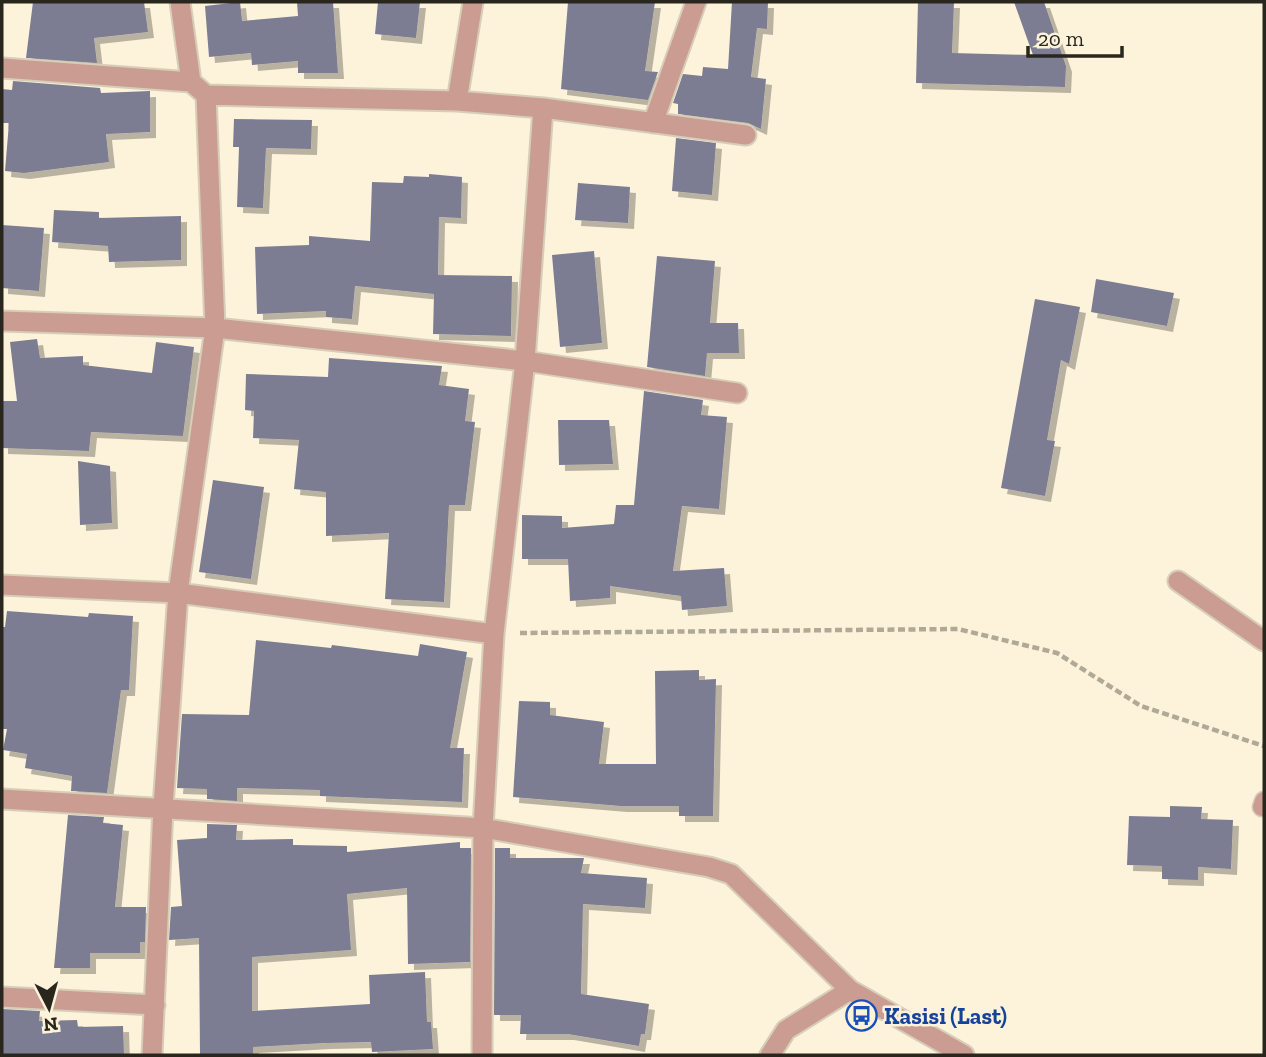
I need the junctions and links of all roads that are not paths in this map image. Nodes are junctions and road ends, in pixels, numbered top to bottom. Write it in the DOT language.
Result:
graph roads {
  1 [pos="180,2"];
  2 [pos="473,2"];
  3 [pos="696,2"];
  4 [pos="2,68"];
  5 [pos="191,82"];
  6 [pos="206,95"];
  7 [pos="457,101"];
  8 [pos="543,108"];
  9 [pos="653,123"];
  10 [pos="746,135"];
  11 [pos="2,321"];
  12 [pos="215,328"];
  13 [pos="525,361"];
  14 [pos="737,393"];
  15 [pos="1178,581"];
  16 [pos="2,585"];
  17 [pos="178,593"];
  18 [pos="494,634"];
  19 [pos="1264,641"];
  20 [pos="2,799"];
  21 [pos="163,807"];
  22 [pos="483,828"];
  23 [pos="850,990"];
  24 [pos="2,997"];
  25 [pos="155,1005"];
  26 [pos="152,1055"];
  27 [pos="482,1055"];
  28 [pos="770,1055"];
  29 [pos="964,1055"];
  1 -- 5 [label="street"];
  2 -- 7 [label="street"];
  3 -- 9 [label="street"];
  4 -- 5 [label="street"];
  5 -- 6 [label="street"];
  6 -- 7 [label="street"];
  6 -- 12 [label="street"];
  7 -- 8 [label="street"];
  8 -- 9 [label="street"];
  8 -- 13 [label="street"];
  9 -- 10 [label="street"];
  11 -- 12 [label="street"];
  12 -- 13 [label="street"];
  12 -- 17 [label="street"];
  13 -- 14 [label="street"];
  13 -- 18 [label="street"];
  15 -- 19 [label="street"];
  16 -- 17 [label="street"];
  17 -- 18 [label="street"];
  17 -- 21 [label="street"];
  18 -- 22 [label="street"];
  20 -- 21 [label="street"];
  21 -- 22 [label="street"];
  21 -- 25 [label="street"];
  22 -- 23 [label="street"];
  22 -- 27 [label="street"];
  23 -- 28 [label="street"];
  23 -- 29 [label="street"];
  24 -- 25 [label="street"];
  25 -- 26 [label="street"];
}
